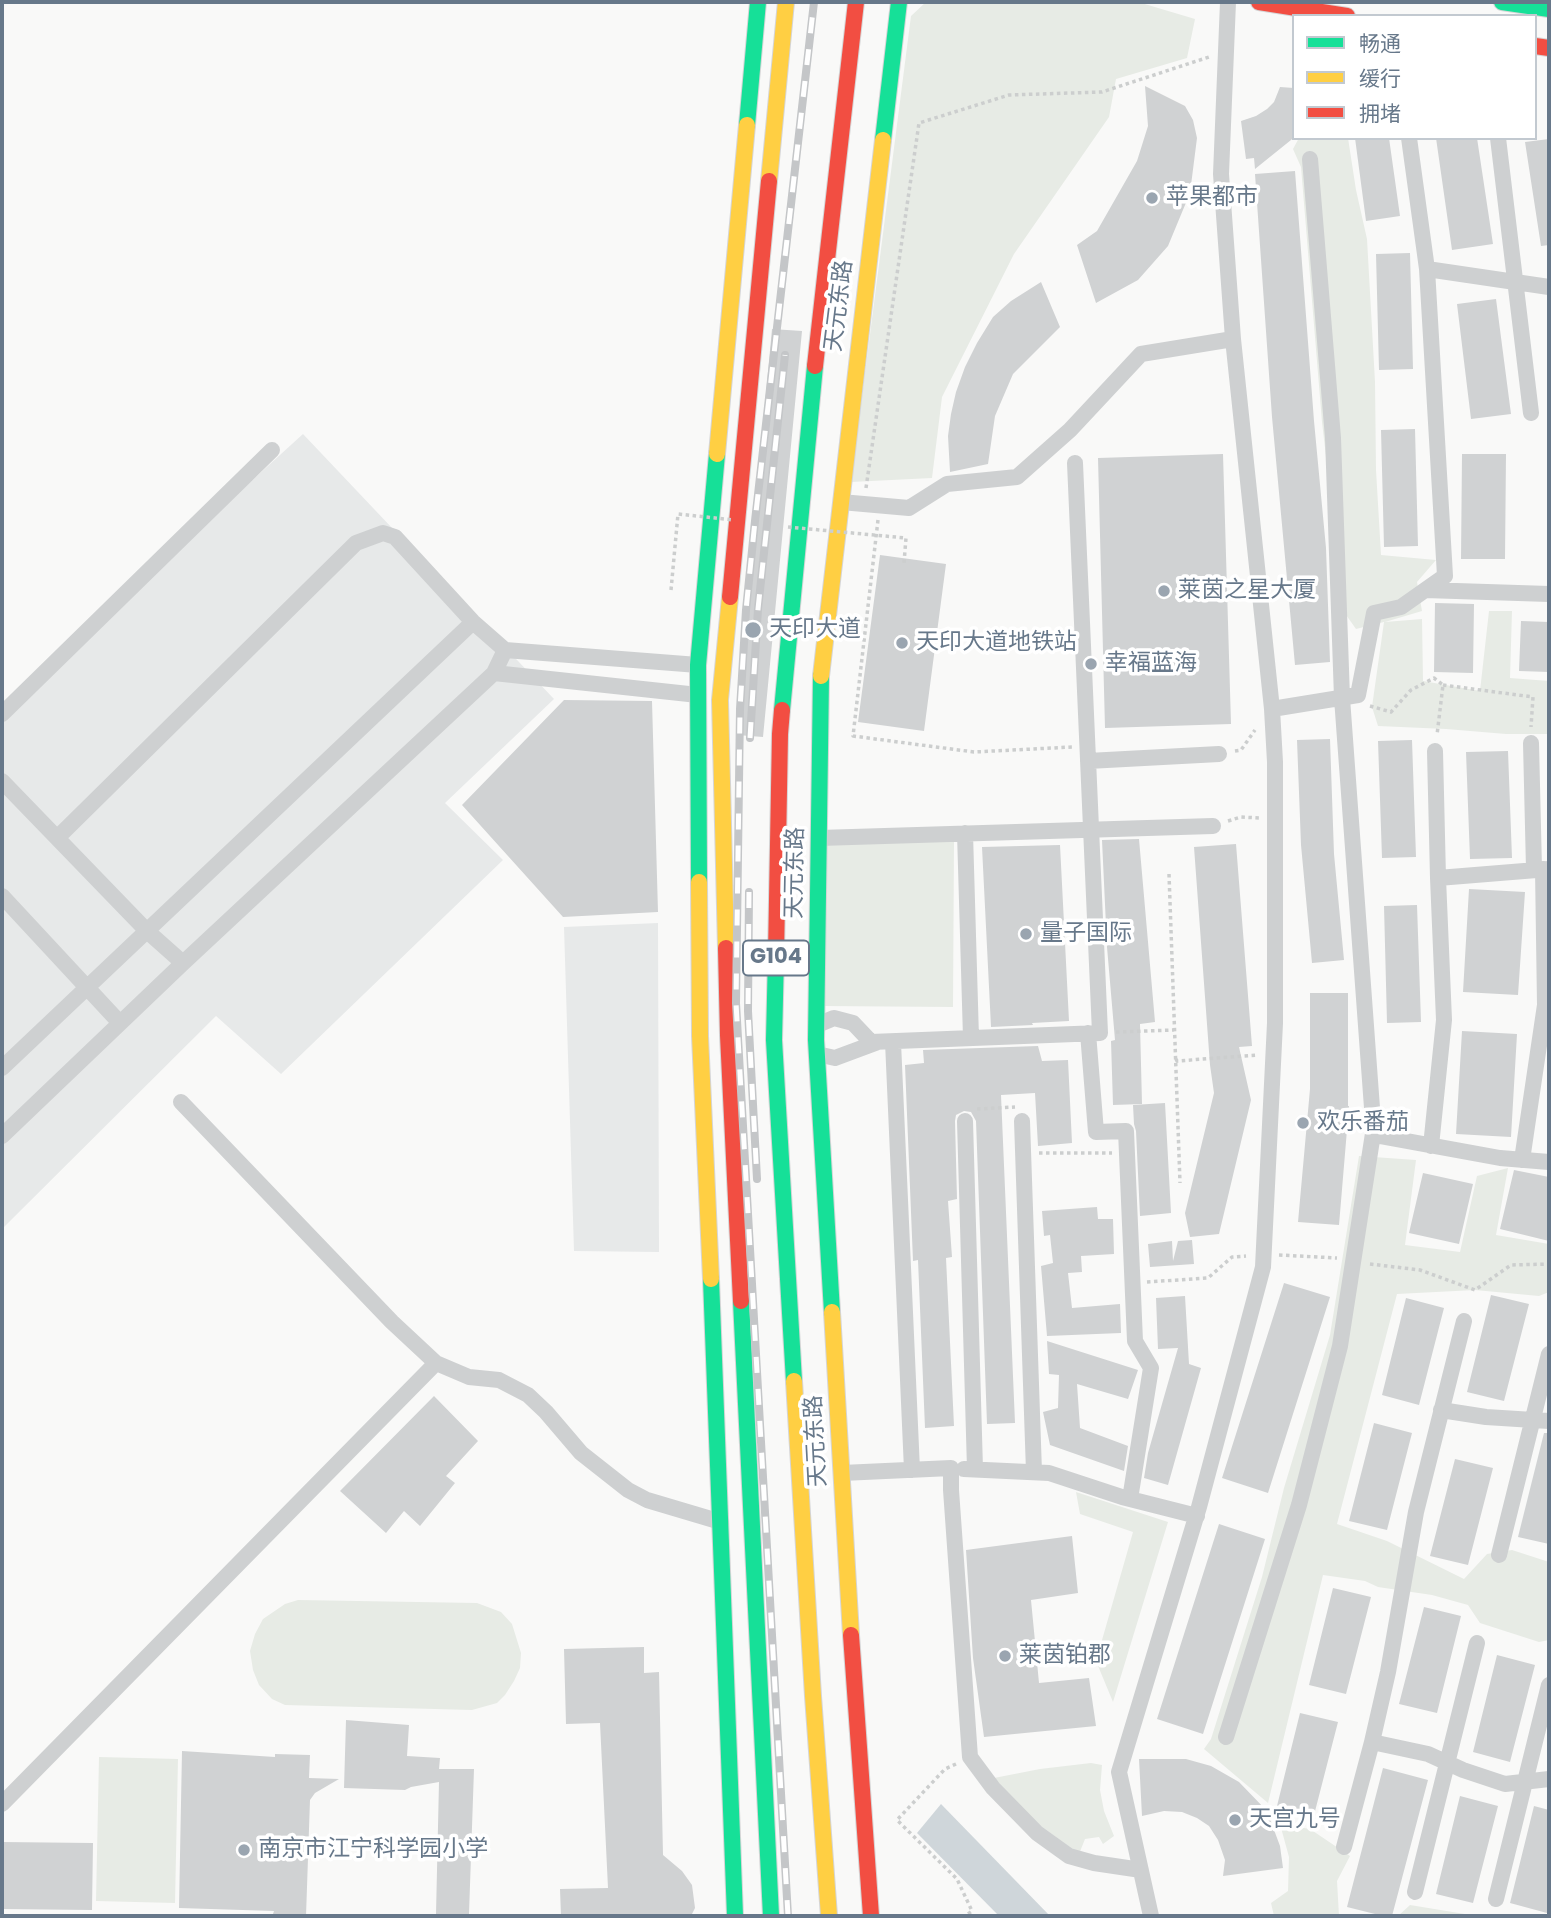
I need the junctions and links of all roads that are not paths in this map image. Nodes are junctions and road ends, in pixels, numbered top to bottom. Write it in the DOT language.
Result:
graph roads {
  1 [pos="758,2"];
  2 [pos="786,2"];
  3 [pos="856,2"];
  4 [pos="899,2"];
  5 [pos="1228,2"];
  6 [pos="1259,2"];
  7 [pos="1503,2"];
  8 [pos="1549,9"];
  9 [pos="1334,14"];
  10 [pos="1409,140"];
  11 [pos="1498,140"];
  12 [pos="1310,159"];
  13 [pos="1427,269"];
  14 [pos="1515,282"];
  15 [pos="1549,288"];
  16 [pos="1233,340"];
  17 [pos="1531,413"];
  18 [pos="272,450"];
  19 [pos="1075,463"];
  20 [pos="841,502"];
  21 [pos="1425,590"];
  22 [pos="1549,594"];
  23 [pos="473,622"];
  24 [pos="505,650"];
  25 [pos="698,665"];
  26 [pos="494,673"];
  27 [pos="698,695"];
  28 [pos="1342,698"];
  29 [pos="2,714"];
  30 [pos="1273,714"];
  31 [pos="1531,743"];
  32 [pos="1435,751"];
  33 [pos="1088,754"];
  34 [pos="1219,754"];
  35 [pos="2,781"];
  36 [pos="1213,826"];
  37 [pos="1091,830"];
  38 [pos="965,833"];
  39 [pos="57,838"];
  40 [pos="819,838"];
  41 [pos="1542,869"];
  42 [pos="1438,878"];
  43 [pos="2,896"];
  44 [pos="147,931"];
  45 [pos="183,963"];
  46 [pos="87,988"];
  47 [pos="120,1023"];
  48 [pos="817,1025"];
  49 [pos="1094,1033"];
  50 [pos="971,1038"];
  51 [pos="885,1042"];
  52 [pos="817,1054"];
  53 [pos="2,1068"];
  54 [pos="181,1102"];
  55 [pos="965,1121"];
  56 [pos="1022,1121"];
  57 [pos="1374,1127"];
  58 [pos="2,1136"];
  59 [pos="1431,1146"];
  60 [pos="1522,1160"];
  61 [pos="1549,1162"];
  62 [pos="1464,1321"];
  63 [pos="1549,1354"];
  64 [pos="436,1363"];
  65 [pos="1441,1410"];
  66 [pos="1541,1421"];
  67 [pos="951,1468"];
  68 [pos="975,1469"];
  69 [pos="912,1470"];
  70 [pos="1034,1472"];
  71 [pos="842,1474"];
  72 [pos="1130,1499"];
  73 [pos="1197,1516"];
  74 [pos="721,1522"];
  75 [pos="1499,1555"];
  76 [pos="1477,1643"];
  77 [pos="1549,1685"];
  78 [pos="1226,1737"];
  79 [pos="1372,1742"];
  80 [pos="1447,1763"];
  81 [pos="1549,1779"];
  82 [pos="1525,1782"];
  83 [pos="2,1804"];
  84 [pos="1344,1847"];
  85 [pos="1141,1870"];
  86 [pos="1415,1892"];
  87 [pos="1496,1899"];
  88 [pos="735,1916"];
  89 [pos="771,1916"];
  90 [pos="829,1916"];
  91 [pos="871,1916"];
  92 [pos="1151,1916"];
  1 -- 25 [label="main road"];
  2 -- 89 [label="main road, G104"];
  3 -- 90 [label="main road, 天元东路 / G104"];
  4 -- 20 [label="main road, 天元东路"];
  5 -- 16 [label="street"];
  6 -- 9 [label="main road"];
  7 -- 8 [label="main road"];
  10 -- 13 [label="street"];
  11 -- 14 [label="street"];
  12 -- 28 [label="street"];
  13 -- 14 [label="street"];
  13 -- 21 [label="street"];
  14 -- 15 [label="street"];
  14 -- 17 [label="street"];
  16 -- 20 [label="street"];
  16 -- 30 [label="street"];
  18 -- 29 [label="street"];
  19 -- 33 [label="street"];
  20 -- 40 [label="main road, 天元东路"];
  21 -- 22 [label="street"];
  21 -- 28 [label="street"];
  23 -- 24 [label="street"];
  23 -- 39 [label="street"];
  23 -- 44 [label="street"];
  24 -- 25 [label="street"];
  24 -- 26 [label="street"];
  25 -- 27 [label="main road"];
  26 -- 27 [label="street"];
  26 -- 45 [label="street"];
  27 -- 74 [label="main road"];
  28 -- 30 [label="street"];
  28 -- 57 [label="street"];
  30 -- 73 [label="street"];
  31 -- 41 [label="street"];
  32 -- 42 [label="street"];
  33 -- 34 [label="street"];
  33 -- 37 [label="street"];
  35 -- 39 [label="street"];
  36 -- 37 [label="street"];
  37 -- 38 [label="street"];
  37 -- 49 [label="street"];
  38 -- 40 [label="street"];
  38 -- 50 [label="street"];
  39 -- 44 [label="street"];
  40 -- 48 [label="main road, 天元东路"];
  41 -- 42 [label="street"];
  41 -- 60 [label="street"];
  42 -- 59 [label="street"];
  43 -- 46 [label="street"];
  44 -- 45 [label="street"];
  44 -- 46 [label="street"];
  45 -- 47 [label="street"];
  46 -- 47 [label="street"];
  46 -- 53 [label="street"];
  47 -- 58 [label="street"];
  48 -- 51 [label="street"];
  48 -- 52 [label="main road, 天元东路"];
  49 -- 50 [label="street"];
  49 -- 72 [label="street"];
  50 -- 51 [label="street"];
  51 -- 52 [label="street"];
  51 -- 69 [label="street"];
  52 -- 71 [label="main road, 天元东路"];
  54 -- 64 [label="street"];
  55 -- 68 [label="street"];
  56 -- 70 [label="street"];
  57 -- 59 [label="street"];
  57 -- 78 [label="street"];
  59 -- 60 [label="street"];
  60 -- 61 [label="street"];
  62 -- 65 [label="street"];
  63 -- 66 [label="street"];
  64 -- 74 [label="street"];
  64 -- 83 [label="street"];
  65 -- 66 [label="street"];
  65 -- 79 [label="street"];
  66 -- 75 [label="street"];
  67 -- 68 [label="street"];
  67 -- 69 [label="street"];
  67 -- 85 [label="street"];
  68 -- 70 [label="street"];
  69 -- 71 [label="street"];
  70 -- 72 [label="street"];
  71 -- 91 [label="main road, 天元东路"];
  72 -- 73 [label="street"];
  73 -- 85 [label="street"];
  74 -- 88 [label="main road"];
  76 -- 80 [label="street"];
  77 -- 82 [label="street"];
  79 -- 80 [label="street"];
  79 -- 84 [label="street"];
  80 -- 82 [label="street"];
  80 -- 86 [label="street"];
  81 -- 82 [label="street"];
  82 -- 87 [label="street"];
  85 -- 92 [label="street"];
}
